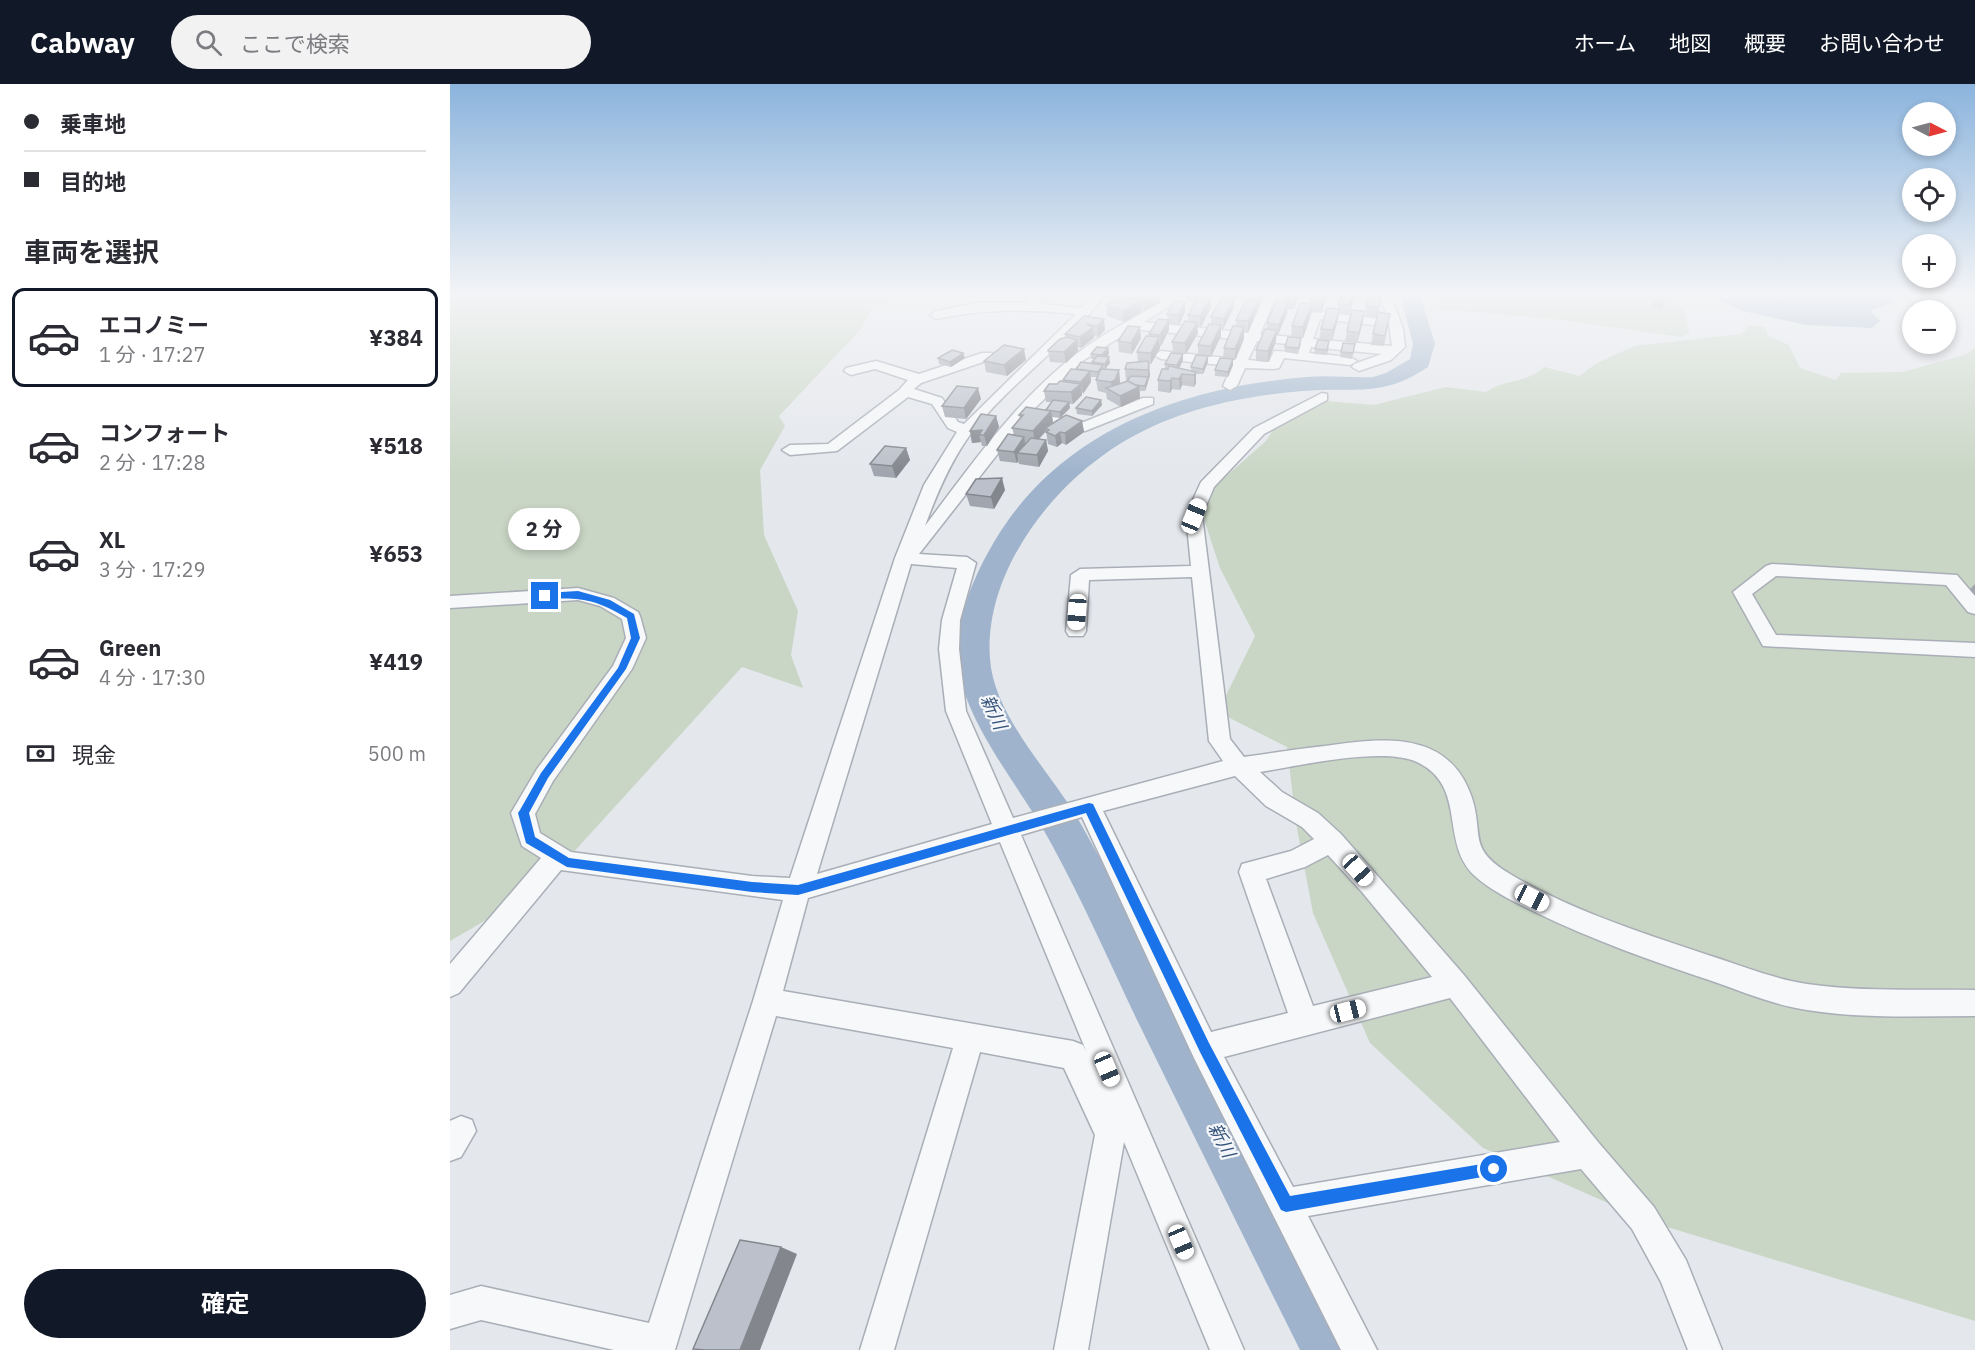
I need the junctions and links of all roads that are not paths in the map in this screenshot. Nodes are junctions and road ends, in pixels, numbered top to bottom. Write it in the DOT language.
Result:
graph roads {
  1 [pos="1046,354"];
  2 [pos="1085,354"];
  3 [pos="1244,354"];
  4 [pos="1279,354"];
  5 [pos="1280,354"];
  6 [pos="1390,354"];
  7 [pos="1161,355"];
  8 [pos="987,356"];
  9 [pos="1301,356"];
  10 [pos="1240,363"];
  11 [pos="1152,370"];
  12 [pos="850,371"];
  13 [pos="920,379"];
  14 [pos="1230,386"];
  15 [pos="906,392"];
  16 [pos="1322,397"];
  17 [pos="1148,401"];
  18 [pos="1023,414"];
  19 [pos="966,430"];
  20 [pos="790,450"];
  21 [pos="904,558"];
  22 [pos="1201,570"];
  23 [pos="450,602"];
  24 [pos="1975,608"];
  25 [pos="1076,631"];
  26 [pos="1975,650"];
  27 [pos="1239,766"];
  28 [pos="1087,808"];
  29 [pos="1010,830"];
  30 [pos="1333,841"];
  31 [pos="558,856"];
  32 [pos="798,890"];
  33 [pos="450,984"];
  34 [pos="1455,984"];
  35 [pos="767,1001"];
  36 [pos="1975,1003"];
  37 [pos="1305,1021"];
  38 [pos="970,1037"];
  39 [pos="1204,1048"];
  40 [pos="1587,1153"];
  41 [pos="1286,1204"];
  42 [pos="450,1312"];
  43 [pos="659,1347"];
  44 [pos="877,1350"];
  45 [pos="1071,1350"];
  46 [pos="1227,1350"];
  47 [pos="1360,1350"];
  48 [pos="1705,1350"];
  1 -- 19 [label="street"];
  2 -- 18 [label="street"];
  3 -- 10 [label="street"];
  4 -- 10 [label="street"];
  5 -- 9 [label="street"];
  6 -- 9 [label="street"];
  7 -- 10 [label="street"];
  7 -- 11 [label="street"];
  8 -- 13 [label="street"];
  10 -- 14 [label="street"];
  12 -- 13 [label="street"];
  13 -- 15 [label="street"];
  15 -- 19 [label="street"];
  15 -- 20 [label="street"];
  16 -- 22 [label="street"];
  17 -- 18 [label="street"];
  18 -- 21 [label="street"];
  19 -- 21 [label="street"];
  21 -- 29 [label="street"];
  21 -- 32 [label="street"];
  22 -- 25 [label="street"];
  22 -- 27 [label="street"];
  23 -- 31 [label="street"];
  24 -- 26 [label="street"];
  27 -- 28 [label="street"];
  27 -- 30 [label="street"];
  27 -- 36 [label="street"];
  28 -- 29 [label="street"];
  28 -- 39 [label="street"];
  29 -- 32 [label="street"];
  29 -- 46 [label="street"];
  30 -- 34 [label="street"];
  30 -- 37 [label="street"];
  31 -- 32 [label="street"];
  31 -- 33 [label="street"];
  32 -- 35 [label="street"];
  34 -- 37 [label="street"];
  34 -- 40 [label="street"];
  35 -- 38 [label="street"];
  35 -- 43 [label="street"];
  37 -- 39 [label="street"];
  38 -- 44 [label="street"];
  38 -- 45 [label="street"];
  39 -- 41 [label="street"];
  40 -- 41 [label="street"];
  40 -- 48 [label="street"];
  41 -- 47 [label="street"];
  42 -- 43 [label="street"];
}
